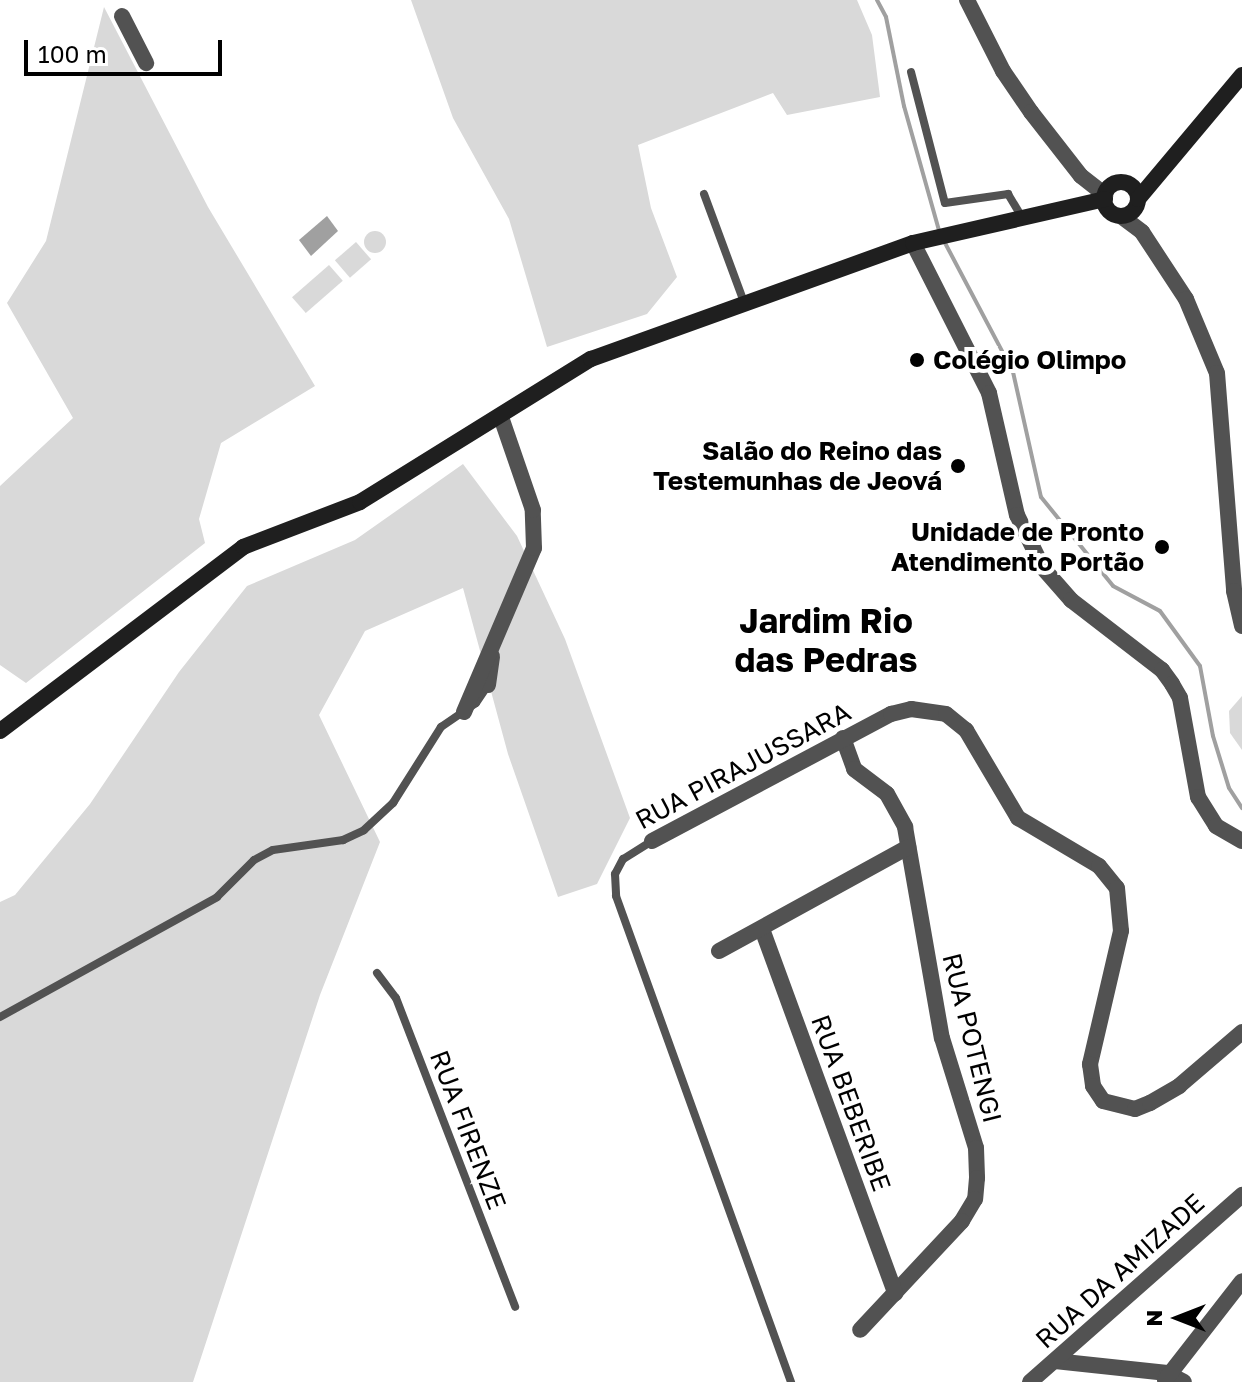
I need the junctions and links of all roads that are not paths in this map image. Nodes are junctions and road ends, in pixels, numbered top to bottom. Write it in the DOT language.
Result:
graph roads {
  1 [pos="967,0"];
  2 [pos="122,16"];
  3 [pos="146,63"];
  4 [pos="911,72"];
  5 [pos="1242,75"];
  6 [pos="704,194"];
  7 [pos="1119,201"];
  8 [pos="1024,219"];
  9 [pos="921,241"];
  10 [pos="744,302"];
  11 [pos="501,417"];
  12 [pos="1242,626"];
  13 [pos="494,635"];
  14 [pos="488,685"];
  15 [pos="464,712"];
  16 [pos="0,731"];
  17 [pos="843,738"];
  18 [pos="652,841"];
  19 [pos="1242,841"];
  20 [pos="908,847"];
  21 [pos="762,929"];
  22 [pos="719,951"];
  23 [pos="377,973"];
  24 [pos="0,1017"];
  25 [pos="1242,1032"];
  26 [pos="1242,1195"];
  27 [pos="1242,1281"];
  28 [pos="895,1293"];
  29 [pos="515,1307"];
  30 [pos="860,1330"];
  31 [pos="1055,1361"];
  32 [pos="1166,1378"];
  33 [pos="791,1382"];
  34 [pos="1030,1382"];
  35 [pos="1184,1382"];
  1 -- 7 [label="street"];
  2 -- 3 [label="street"];
  4 -- 8 [label="lane"];
  5 -- 7 [label="street"];
  6 -- 10 [label="lane"];
  7 -- 8 [label="street"];
  7 -- 12 [label="street"];
  8 -- 9 [label="street"];
  9 -- 10 [label="street"];
  9 -- 19 [label="street"];
  10 -- 11 [label="street"];
  11 -- 13 [label="street"];
  11 -- 16 [label="street"];
  13 -- 14 [label="street"];
  13 -- 15 [label="street"];
  14 -- 15 [label="lane"];
  15 -- 24 [label="lane"];
  17 -- 18 [label="street, RUA PIRAJUSSARA"];
  17 -- 20 [label="street, RUA POTENGI"];
  17 -- 25 [label="street, RUA PIRAJUSSARA"];
  18 -- 33 [label="lane, RUA PIRAJUSSARA"];
  20 -- 21 [label="street"];
  20 -- 28 [label="street, RUA POTENGI"];
  21 -- 22 [label="street"];
  21 -- 28 [label="street, RUA BEBERIBE"];
  23 -- 29 [label="lane, RUA FIRENZE"];
  26 -- 31 [label="street, RUA DA AMIZADE"];
  27 -- 32 [label="street"];
  28 -- 30 [label="street, RUA POTENGI"];
  31 -- 32 [label="street"];
  31 -- 34 [label="street, RUA DA AMIZADE"];
  32 -- 35 [label="street"];
}
